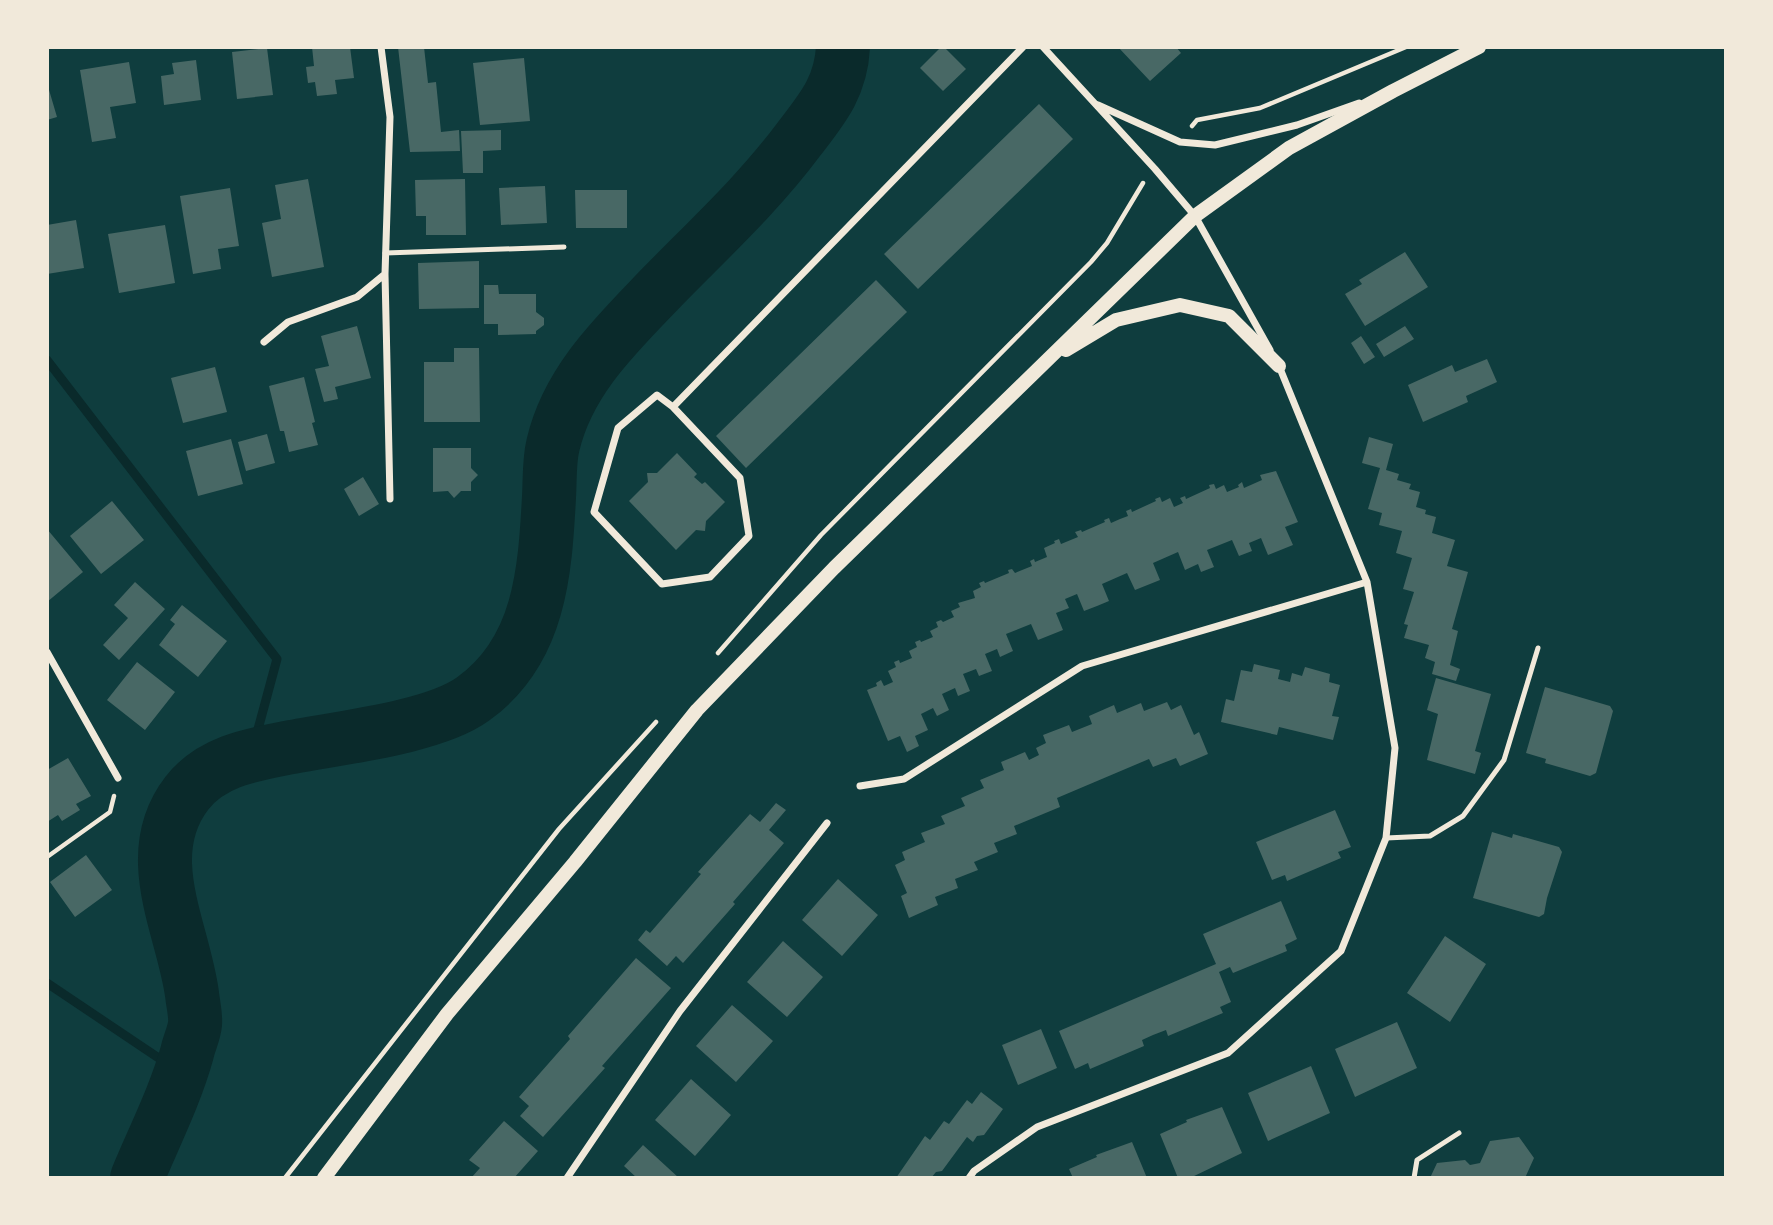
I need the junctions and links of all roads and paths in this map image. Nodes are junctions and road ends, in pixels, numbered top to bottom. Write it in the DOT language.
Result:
graph roads {
  1 [pos="381,47"];
  2 [pos="1023,47"];
  3 [pos="1043,47"];
  4 [pos="1406,47"];
  5 [pos="1479,47"];
  6 [pos="1393,91"];
  7 [pos="1094,103"];
  8 [pos="1260,108"];
  9 [pos="1195,216"];
  10 [pos="564,247"];
  11 [pos="385,253"];
  12 [pos="384,274"];
  13 [pos="264,342"];
  14 [pos="1046,361"];
  15 [pos="1279,366"];
  16 [pos="673,407"];
  17 [pos="390,499"];
  18 [pos="1367,582"];
  19 [pos="1538,648"];
  20 [pos="47,652"];
  21 [pos="118,778"];
  22 [pos="860,786"];
  23 [pos="827,823"];
  24 [pos="1387,838"];
  25 [pos="47,857"];
  26 [pos="1459,1133"];
  27 [pos="324,1178"];
  28 [pos="567,1178"];
  29 [pos="969,1178"];
  30 [pos="1413,1178"];
  1 -- 11 [label="street"];
  2 -- 16 [label="street"];
  3 -- 7 [label="street"];
  4 -- 8 [label="path"];
  5 -- 6 [label="main road"];
  6 -- 7 [label="street"];
  6 -- 9 [label="main road"];
  7 -- 9 [label="street"];
  9 -- 14 [label="main road"];
  9 -- 15 [label="street"];
  10 -- 11 [label="lane"];
  11 -- 12 [label="street"];
  12 -- 13 [label="street"];
  12 -- 17 [label="street"];
  14 -- 15 [label="main road"];
  14 -- 27 [label="main road"];
  15 -- 18 [label="street"];
  16 -- 16 [label="street"];
  18 -- 22 [label="street"];
  18 -- 24 [label="street"];
  19 -- 24 [label="lane"];
  20 -- 21 [label="street"];
  21 -- 25 [label="path"];
  23 -- 28 [label="street"];
  24 -- 29 [label="street"];
  26 -- 30 [label="lane"];
}
